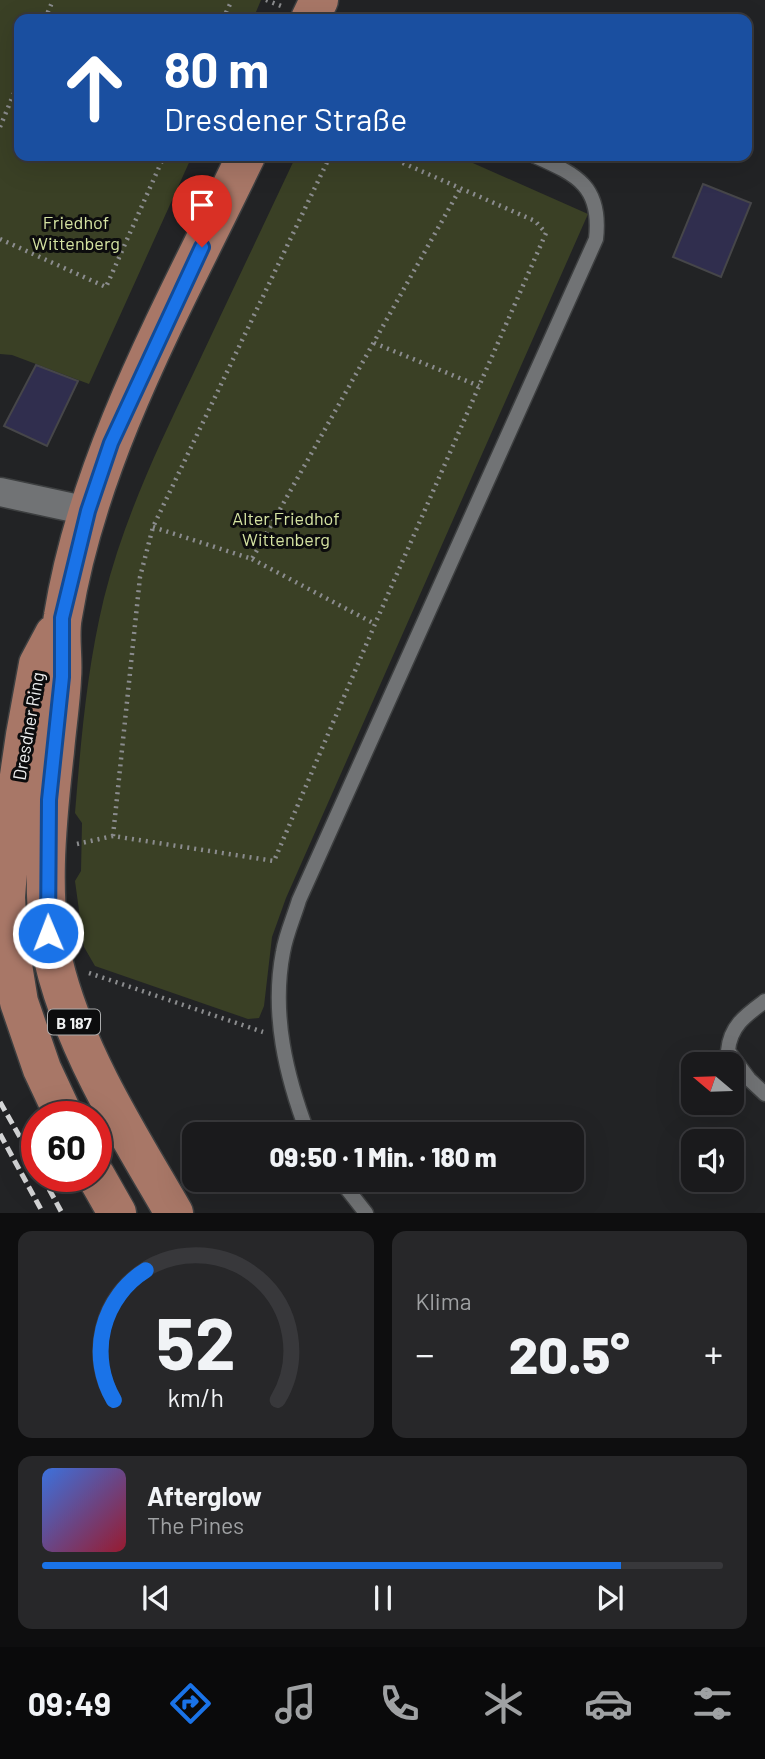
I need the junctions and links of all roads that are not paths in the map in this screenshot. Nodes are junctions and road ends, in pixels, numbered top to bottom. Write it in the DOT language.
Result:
graph roads {
  1 [pos="244,161"];
  2 [pos="546,161"];
  3 [pos="0,492"];
  4 [pos="88,511"];
  5 [pos="33,834"];
  6 [pos="765,1001"];
  7 [pos="765,1094"];
  8 [pos="57,1101"];
  9 [pos="304,1122"];
  10 [pos="105,1192"];
  11 [pos="349,1192"];
  12 [pos="117,1213"];
  13 [pos="174,1213"];
  14 [pos="366,1213"];
  1 -- 4 [label="main road, B 187"];
  2 -- 9 [label="lane"];
  3 -- 4 [label="street"];
  4 -- 5 [label="main road, Dresdner Ring / B 187"];
  5 -- 8 [label="main road, Dresdner Ring / B 187"];
  5 -- 13 [label="main road, Dresdner Ring / B 187"];
  6 -- 7 [label="lane"];
  10 -- 12 [label="main road"];
  11 -- 14 [label="lane"];
}
